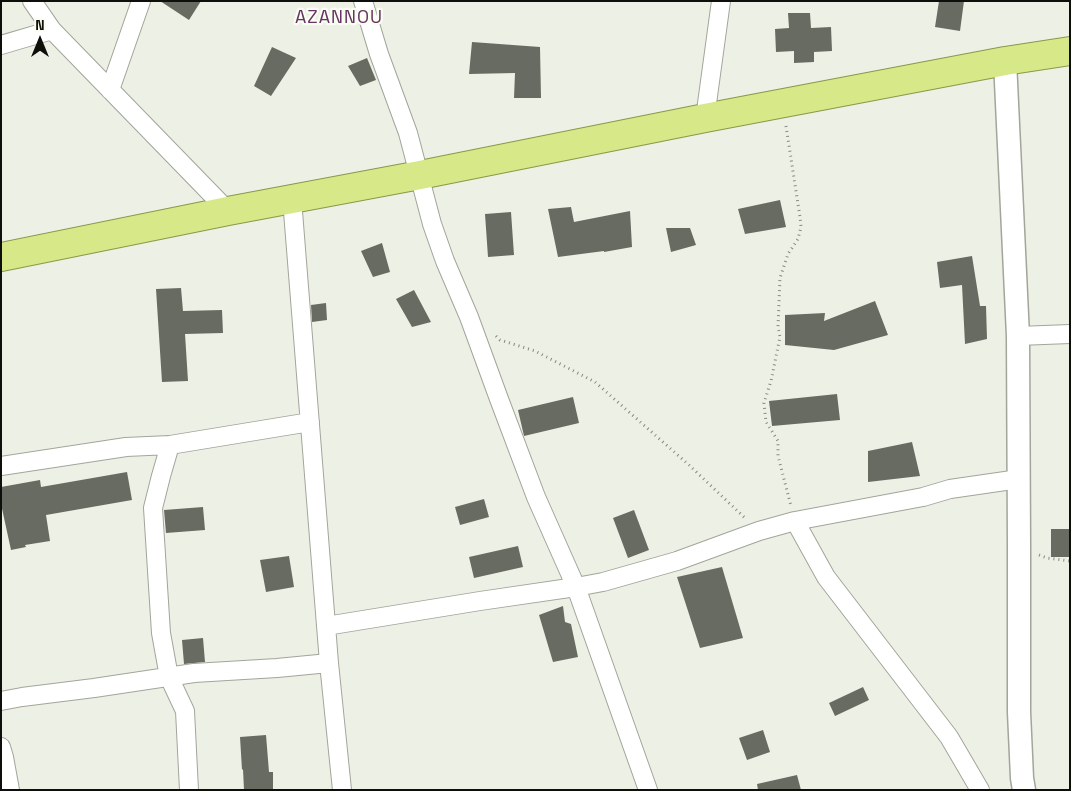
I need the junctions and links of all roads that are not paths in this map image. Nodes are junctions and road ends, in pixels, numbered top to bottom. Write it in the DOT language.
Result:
graph roads {
  1 [pos="32,1"];
  2 [pos="141,1"];
  3 [pos="363,1"];
  4 [pos="721,1"];
  5 [pos="52,30"];
  6 [pos="1,45"];
  7 [pos="1070,51"];
  8 [pos="1005,62"];
  9 [pos="110,90"];
  10 [pos="705,118"];
  11 [pos="420,175"];
  12 [pos="292,199"];
  13 [pos="228,210"];
  14 [pos="1,257"];
  15 [pos="1070,334"];
  16 [pos="1018,336"];
  17 [pos="310,422"];
  18 [pos="170,445"];
  19 [pos="1,466"];
  20 [pos="1019,479"];
  21 [pos="795,521"];
  22 [pos="576,587"];
  23 [pos="326,626"];
  24 [pos="329,663"];
  25 [pos="169,677"];
  26 [pos="1,701"];
  27 [pos="1,747"];
  28 [pos="10,790"];
  29 [pos="189,790"];
  30 [pos="342,790"];
  31 [pos="648,790"];
  32 [pos="980,790"];
  33 [pos="1024,790"];
  1 -- 5 [label="street"];
  2 -- 9 [label="street"];
  3 -- 11 [label="street"];
  4 -- 10 [label="street"];
  5 -- 6 [label="street"];
  5 -- 9 [label="street"];
  7 -- 8 [label="highway"];
  8 -- 10 [label="highway"];
  8 -- 16 [label="street"];
  9 -- 13 [label="street"];
  10 -- 11 [label="highway"];
  11 -- 12 [label="highway"];
  11 -- 22 [label="street"];
  12 -- 13 [label="highway"];
  12 -- 17 [label="street"];
  13 -- 14 [label="highway"];
  15 -- 16 [label="street"];
  16 -- 20 [label="street"];
  17 -- 18 [label="street"];
  17 -- 23 [label="street"];
  18 -- 19 [label="street"];
  18 -- 25 [label="street"];
  20 -- 21 [label="street"];
  20 -- 33 [label="street"];
  21 -- 22 [label="street"];
  21 -- 32 [label="street"];
  22 -- 23 [label="street"];
  22 -- 31 [label="street"];
  23 -- 24 [label="street"];
  24 -- 25 [label="street"];
  24 -- 30 [label="street"];
  25 -- 26 [label="street"];
  25 -- 29 [label="street"];
  27 -- 28 [label="street"];
}
